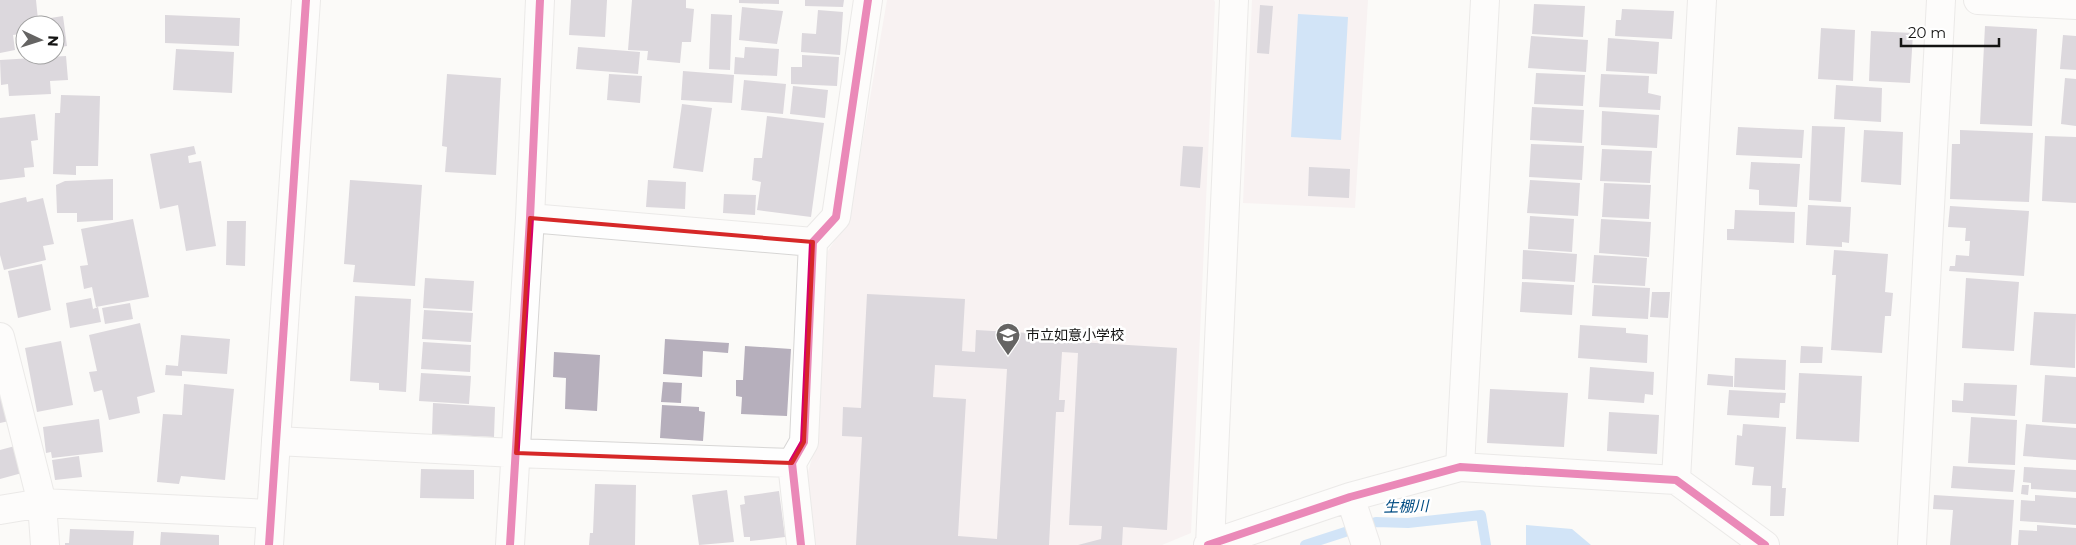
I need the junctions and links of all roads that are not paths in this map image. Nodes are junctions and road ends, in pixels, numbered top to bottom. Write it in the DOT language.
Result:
graph roads {
  1 [pos="306,0"];
  2 [pos="540,0"];
  3 [pos="868,0"];
  4 [pos="1234,0"];
  5 [pos="1485,0"];
  6 [pos="1702,0"];
  7 [pos="1941,0"];
  8 [pos="1978,0"];
  9 [pos="2076,5"];
  10 [pos="530,218"];
  11 [pos="813,242"];
  12 [pos="0,337"];
  13 [pos="276,441"];
  14 [pos="516,453"];
  15 [pos="792,463"];
  16 [pos="1460,467"];
  17 [pos="1676,480"];
  18 [pos="1352,502"];
  19 [pos="42,503"];
  20 [pos="0,510"];
  21 [pos="271,514"];
  22 [pos="45,545"];
  23 [pos="269,545"];
  24 [pos="510,545"];
  25 [pos="801,545"];
  26 [pos="1209,545"];
  27 [pos="1366,545"];
  28 [pos="1765,545"];
  29 [pos="1912,545"];
  1 -- 13 [label="street"];
  2 -- 10 [label="street"];
  3 -- 11 [label="street"];
  4 -- 26 [label="street"];
  5 -- 16 [label="street"];
  6 -- 17 [label="street"];
  7 -- 29 [label="street"];
  8 -- 9 [label="street"];
  10 -- 11 [label="street"];
  10 -- 14 [label="street"];
  11 -- 15 [label="street"];
  12 -- 19 [label="street"];
  13 -- 14 [label="street"];
  13 -- 21 [label="street"];
  14 -- 15 [label="street"];
  14 -- 24 [label="street"];
  15 -- 25 [label="street"];
  16 -- 17 [label="street"];
  16 -- 18 [label="street"];
  17 -- 28 [label="street"];
  18 -- 26 [label="street"];
  18 -- 27 [label="street"];
  19 -- 20 [label="street"];
  19 -- 21 [label="street"];
  19 -- 22 [label="street"];
  21 -- 23 [label="street"];
}
